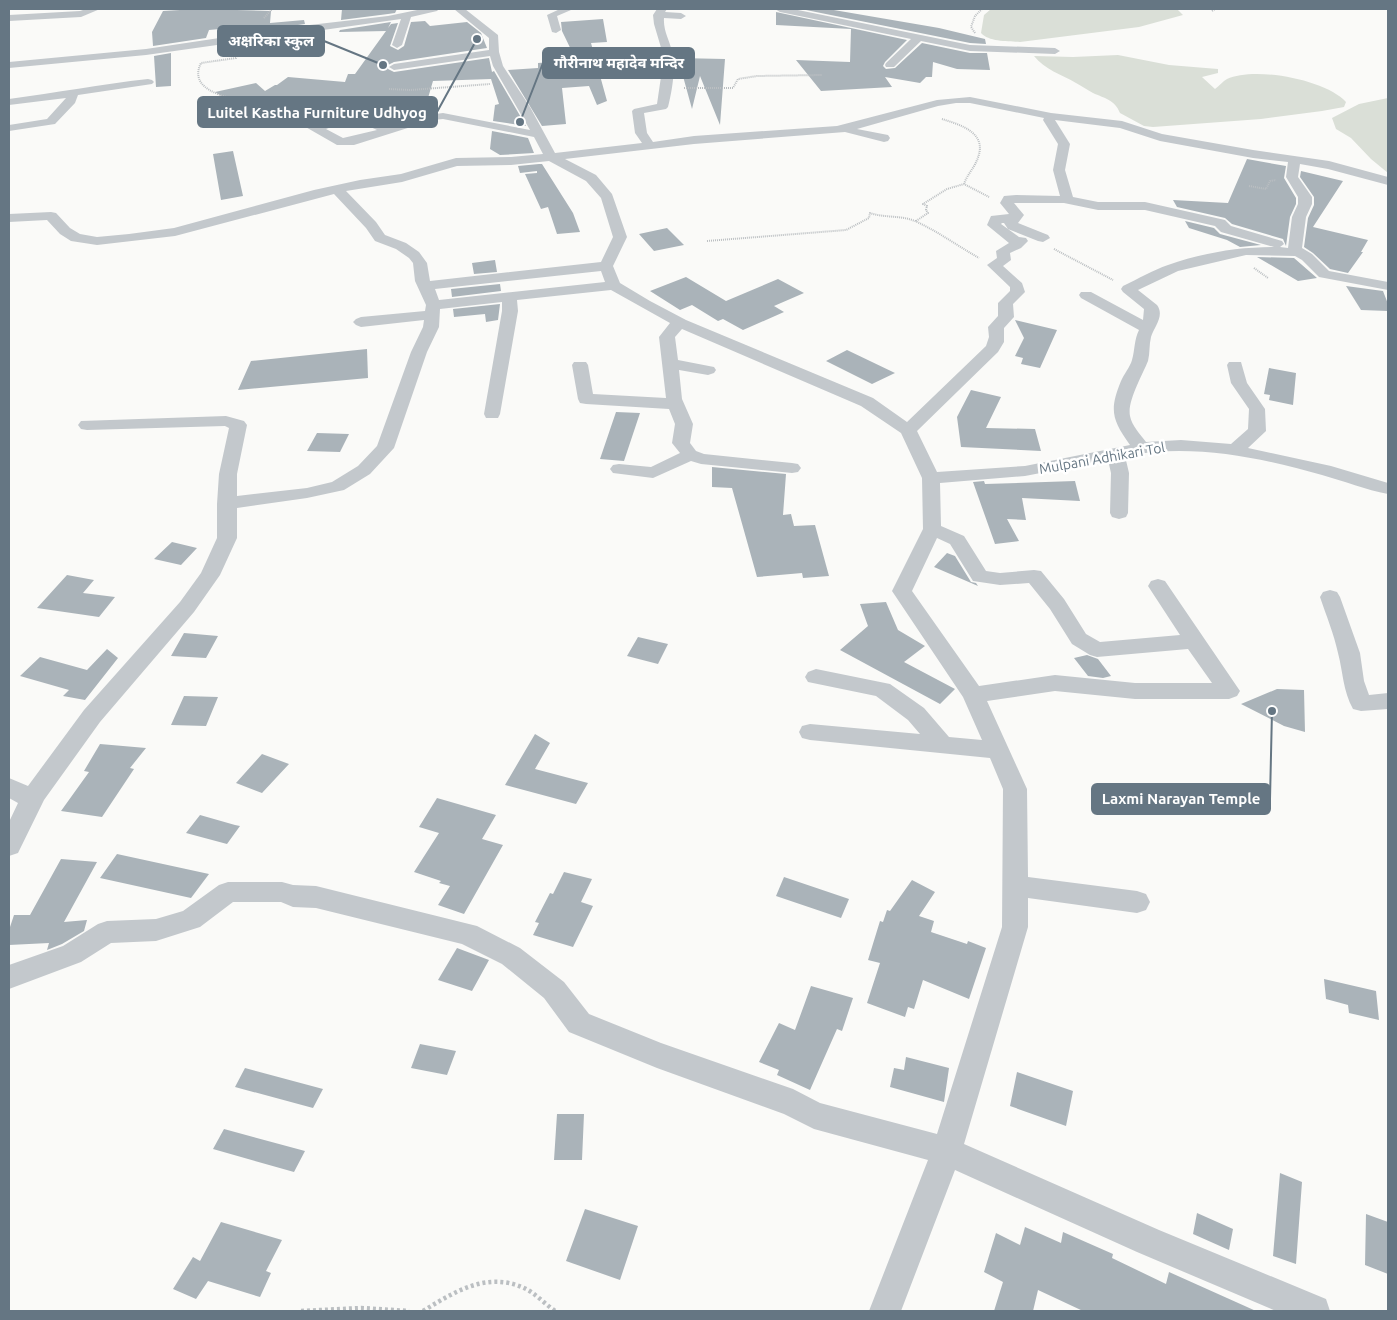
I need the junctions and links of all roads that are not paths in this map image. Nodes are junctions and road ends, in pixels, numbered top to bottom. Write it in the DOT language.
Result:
graph roads {
  1 [pos="95,9"];
  2 [pos="434,9"];
  3 [pos="463,9"];
  4 [pos="566,9"];
  5 [pos="780,9"];
  6 [pos="660,12"];
  7 [pos="407,15"];
  8 [pos="681,16"];
  9 [pos="9,18"];
  10 [pos="556,30"];
  11 [pos="917,38"];
  12 [pos="397,45"];
  13 [pos="1056,51"];
  14 [pos="494,52"];
  15 [pos="147,61"];
  16 [pos="9,65"];
  17 [pos="890,65"];
  18 [pos="394,67"];
  19 [pos="148,82"];
  20 [pos="73,94"];
  21 [pos="150,96"];
  22 [pos="9,102"];
  23 [pos="282,110"];
  24 [pos="1051,116"];
  25 [pos="51,122"];
  26 [pos="9,128"];
  27 [pos="316,128"];
  28 [pos="386,130"];
  29 [pos="837,130"];
  30 [pos="45,134"];
  31 [pos="538,134"];
  32 [pos="884,138"];
  33 [pos="650,146"];
  34 [pos="551,157"];
  35 [pos="1294,159"];
  36 [pos="1388,181"];
  37 [pos="337,189"];
  38 [pos="1064,199"];
  39 [pos="9,218"];
  40 [pos="1014,218"];
  41 [pos="1017,242"];
  42 [pos="1294,249"];
  43 [pos="610,276"];
  44 [pos="426,286"];
  45 [pos="1388,286"];
  46 [pos="1086,295"];
  47 [pos="509,298"];
  48 [pos="433,310"];
  49 [pos="361,322"];
  50 [pos="681,323"];
  51 [pos="1147,328"];
  52 [pos="670,364"];
  53 [pos="580,365"];
  54 [pos="1235,365"];
  55 [pos="708,370"];
  56 [pos="1131,378"];
  57 [pos="1150,382"];
  58 [pos="675,404"];
  59 [pos="492,414"];
  60 [pos="87,425"];
  61 [pos="908,430"];
  62 [pos="1141,448"];
  63 [pos="1235,450"];
  64 [pos="1116,453"];
  65 [pos="690,454"];
  66 [pos="792,468"];
  67 [pos="619,469"];
  68 [pos="931,478"];
  69 [pos="1388,489"];
  70 [pos="226,504"];
  71 [pos="1119,513"];
  72 [pos="932,529"];
  73 [pos="1158,586"];
  74 [pos="1330,597"];
  75 [pos="1194,641"];
  76 [pos="816,676"];
  77 [pos="973,695"];
  78 [pos="1388,701"];
  79 [pos="810,732"];
  80 [pos="942,744"];
  81 [pos="998,750"];
  82 [pos="9,787"];
  83 [pos="32,800"];
  84 [pos="9,846"];
  85 [pos="1015,886"];
  86 [pos="1137,902"];
  87 [pos="9,977"];
  88 [pos="947,1151"];
  89 [pos="885,1311"];
  90 [pos="1314,1311"];
  1 -- 9 [label="street"];
  2 -- 7 [label="street"];
  3 -- 14 [label="street"];
  4 -- 10 [label="street"];
  5 -- 11 [label="street"];
  6 -- 8 [label="street"];
  6 -- 33 [label="street"];
  7 -- 12 [label="street"];
  7 -- 15 [label="street"];
  11 -- 13 [label="street"];
  11 -- 17 [label="street"];
  14 -- 18 [label="street"];
  14 -- 31 [label="street"];
  15 -- 16 [label="street"];
  15 -- 19 [label="street"];
  19 -- 20 [label="street"];
  19 -- 21 [label="street"];
  20 -- 22 [label="street"];
  20 -- 25 [label="street"];
  23 -- 27 [label="street"];
  24 -- 29 [label="street"];
  24 -- 35 [label="street"];
  24 -- 38 [label="street"];
  25 -- 26 [label="street"];
  25 -- 30 [label="street"];
  27 -- 28 [label="street"];
  27 -- 28 [label="street"];
  28 -- 31 [label="street"];
  29 -- 32 [label="street"];
  29 -- 33 [label="street"];
  31 -- 34 [label="street"];
  33 -- 34 [label="street"];
  34 -- 37 [label="street"];
  34 -- 43 [label="street"];
  35 -- 36 [label="street"];
  35 -- 42 [label="street"];
  37 -- 39 [label="street"];
  37 -- 44 [label="street"];
  38 -- 40 [label="street"];
  38 -- 42 [label="street"];
  40 -- 41 [label="street"];
  40 -- 41 [label="street"];
  41 -- 61 [label="street"];
  42 -- 45 [label="street"];
  42 -- 51 [label="street"];
  43 -- 44 [label="street"];
  43 -- 47 [label="street"];
  43 -- 50 [label="street"];
  44 -- 48 [label="street"];
  46 -- 51 [label="street"];
  47 -- 48 [label="street"];
  47 -- 59 [label="street"];
  48 -- 49 [label="street"];
  48 -- 70 [label="street"];
  50 -- 52 [label="street"];
  50 -- 61 [label="street"];
  51 -- 56 [label="street"];
  52 -- 55 [label="street"];
  52 -- 58 [label="street"];
  53 -- 58 [label="street"];
  54 -- 63 [label="street"];
  56 -- 57 [label="street"];
  56 -- 62 [label="street"];
  58 -- 65 [label="street"];
  60 -- 70 [label="street"];
  61 -- 68 [label="street"];
  62 -- 63 [label="street, Mulpani Adhikari Tol"];
  62 -- 64 [label="street, Mulpani Adhikari Tol"];
  63 -- 69 [label="street, Mulpani Adhikari Tol"];
  64 -- 68 [label="street, Mulpani Adhikari Tol"];
  64 -- 71 [label="street"];
  65 -- 66 [label="street"];
  65 -- 67 [label="street"];
  68 -- 72 [label="street"];
  70 -- 83 [label="street"];
  72 -- 75 [label="street"];
  72 -- 77 [label="street"];
  73 -- 75 [label="street"];
  74 -- 78 [label="street"];
  75 -- 77 [label="street"];
  76 -- 80 [label="street"];
  77 -- 81 [label="street"];
  79 -- 80 [label="street"];
  80 -- 81 [label="street"];
  81 -- 85 [label="street"];
  82 -- 83 [label="street"];
  83 -- 84 [label="street"];
  85 -- 86 [label="street"];
  85 -- 88 [label="street"];
  87 -- 88 [label="street"];
  88 -- 89 [label="street"];
  88 -- 90 [label="street"];
}
